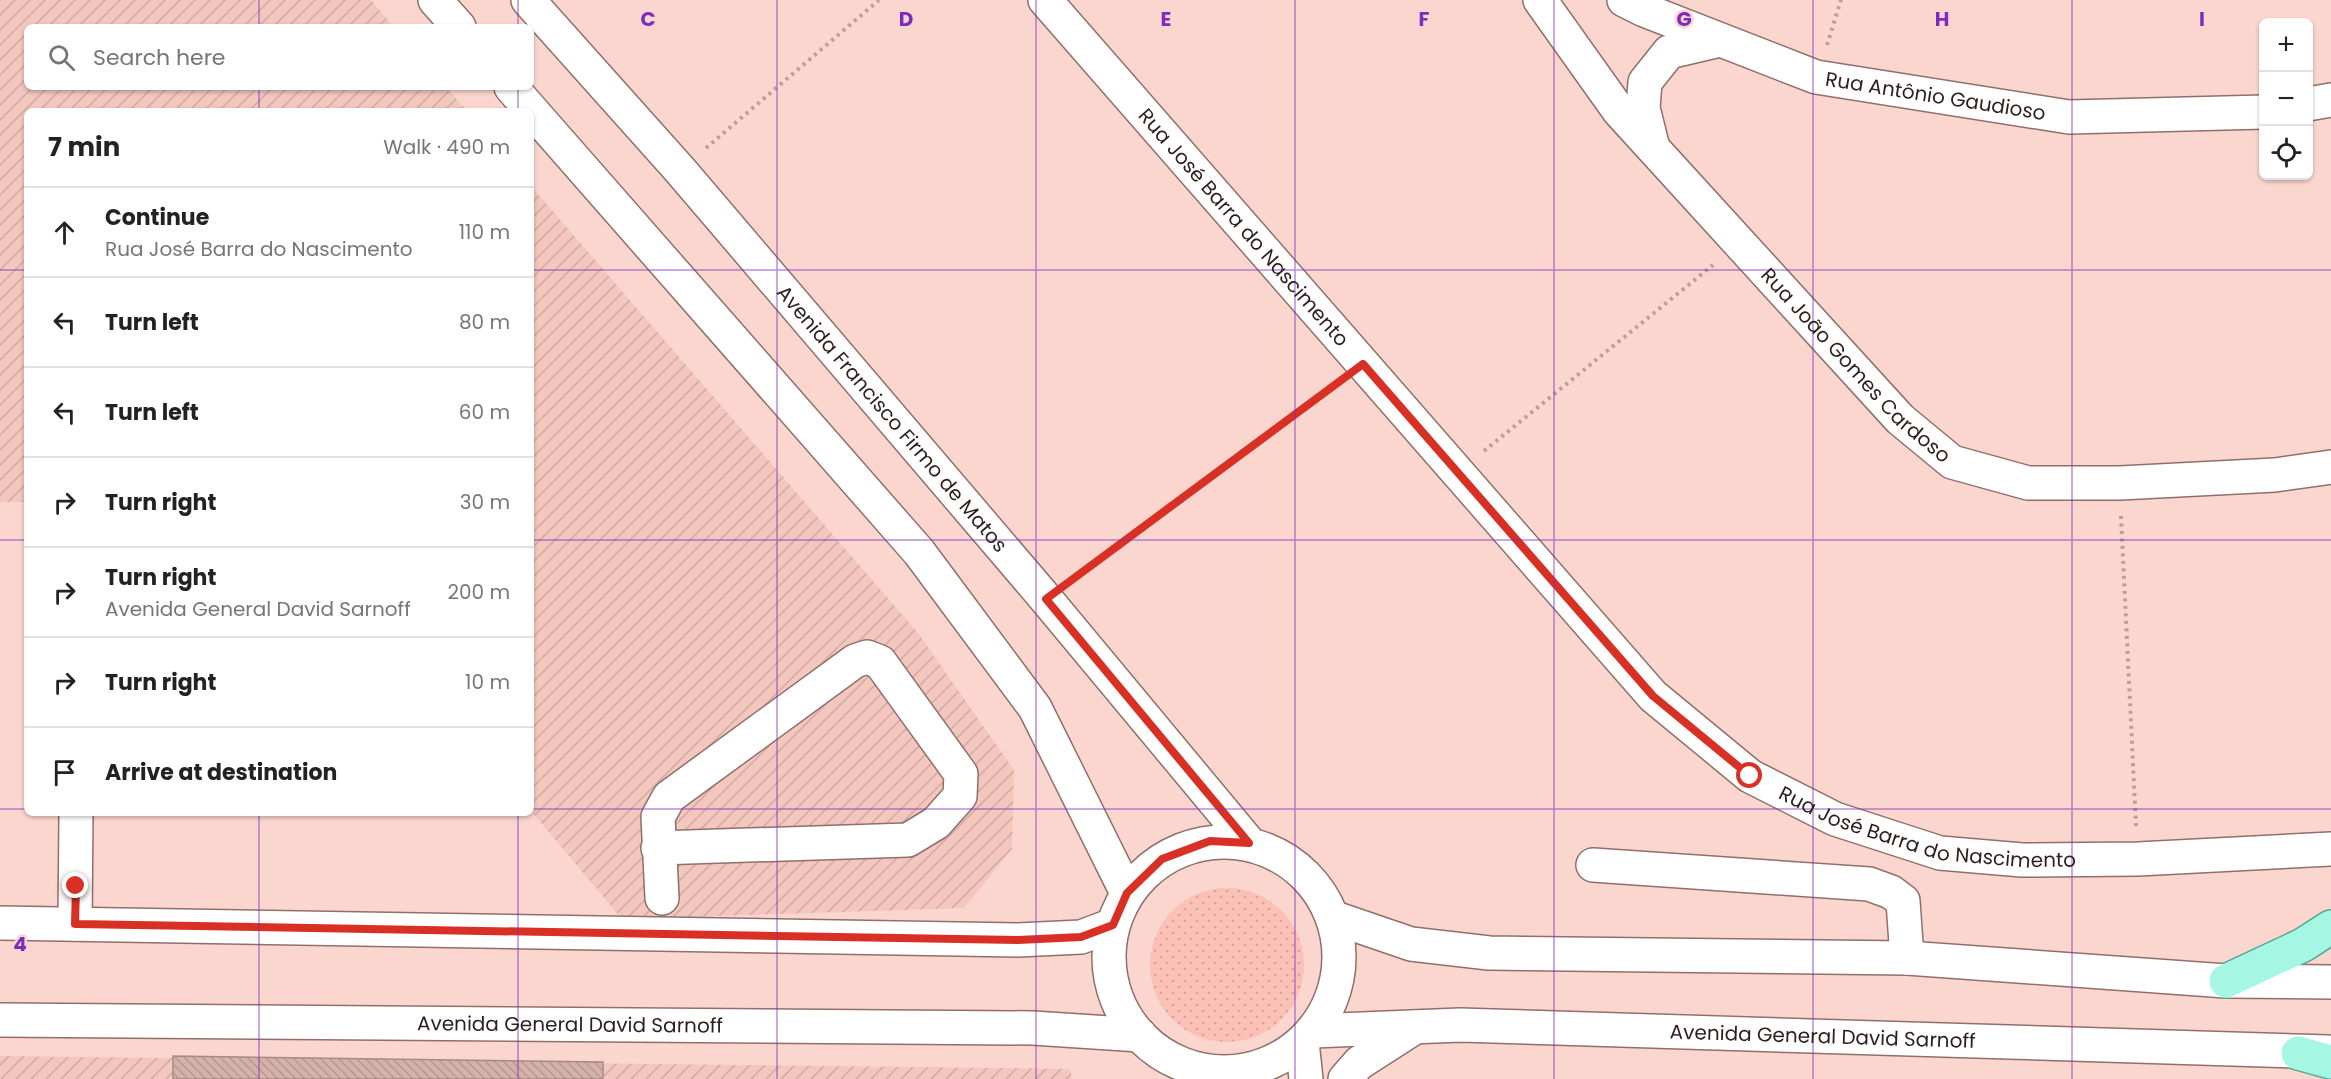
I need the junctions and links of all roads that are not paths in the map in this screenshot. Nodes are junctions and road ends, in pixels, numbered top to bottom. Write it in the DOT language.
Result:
graph roads {
  1 [pos="435,0"];
  2 [pos="528,0"];
  3 [pos="1045,0"];
  4 [pos="1540,0"];
  5 [pos="1624,0"];
  6 [pos="456,24"];
  7 [pos="1720,39"];
  8 [pos="514,90"];
  9 [pos="2331,100"];
  10 [pos="2313,103"];
  11 [pos="529,108"];
  12 [pos="2259,112"];
  13 [pos="534,113"];
  14 [pos="1653,149"];
  15 [pos="2331,467"];
  16 [pos="76,816"];
  17 [pos="1249,843"];
  18 [pos="658,848"];
  19 [pos="2331,849"];
  20 [pos="1593,865"];
  21 [pos="1127,893"];
  22 [pos="662,898"];
  23 [pos="1332,917"];
  24 [pos="0,922"];
  25 [pos="75,924"];
  26 [pos="1113,925"];
  27 [pos="2331,927"];
  28 [pos="1907,958"];
  29 [pos="2226,981"];
  30 [pos="2331,982"];
  31 [pos="0,1020"];
  32 [pos="1414,1027"];
  33 [pos="1140,1035"];
  34 [pos="1308,1036"];
  35 [pos="2331,1052"];
  36 [pos="2298,1053"];
  37 [pos="2331,1062"];
  38 [pos="1175,1068"];
  39 [pos="1306,1079"];
  40 [pos="1345,1079"];
  1 -- 6 [label="street"];
  2 -- 17 [label="street, Avenida Francisco Firmo de Matos"];
  3 -- 19 [label="street, Rua José Barra do Nascimento"];
  4 -- 14 [label="street, Rua João Gomes Cardoso"];
  5 -- 7 [label="street, Rua Antônio Gaudioso"];
  7 -- 12 [label="street, Rua Antônio Gaudioso"];
  7 -- 14 [label="street"];
  8 -- 11 [label="street"];
  9 -- 10 [label="street"];
  13 -- 21 [label="street"];
  14 -- 15 [label="street, Rua João Gomes Cardoso"];
  16 -- 25 [label="street"];
  17 -- 21 [label="street"];
  17 -- 23 [label="street"];
  18 -- 18 [label="street"];
  18 -- 22 [label="street"];
  20 -- 28 [label="street"];
  21 -- 26 [label="street"];
  23 -- 28 [label="street"];
  23 -- 34 [label="street"];
  24 -- 25 [label="street"];
  25 -- 26 [label="street"];
  26 -- 33 [label="street"];
  27 -- 29 [label="main road"];
  28 -- 29 [label="street"];
  29 -- 30 [label="street"];
  31 -- 33 [label="street, Avenida General David Sarnoff"];
  32 -- 34 [label="street, Avenida General David Sarnoff"];
  32 -- 36 [label="street, Avenida General David Sarnoff"];
  32 -- 40 [label="street"];
  33 -- 38 [label="street"];
  34 -- 38 [label="street"];
  34 -- 39 [label="street"];
  35 -- 36 [label="street, Avenida General David Sarnoff"];
  36 -- 37 [label="main road"];
}
